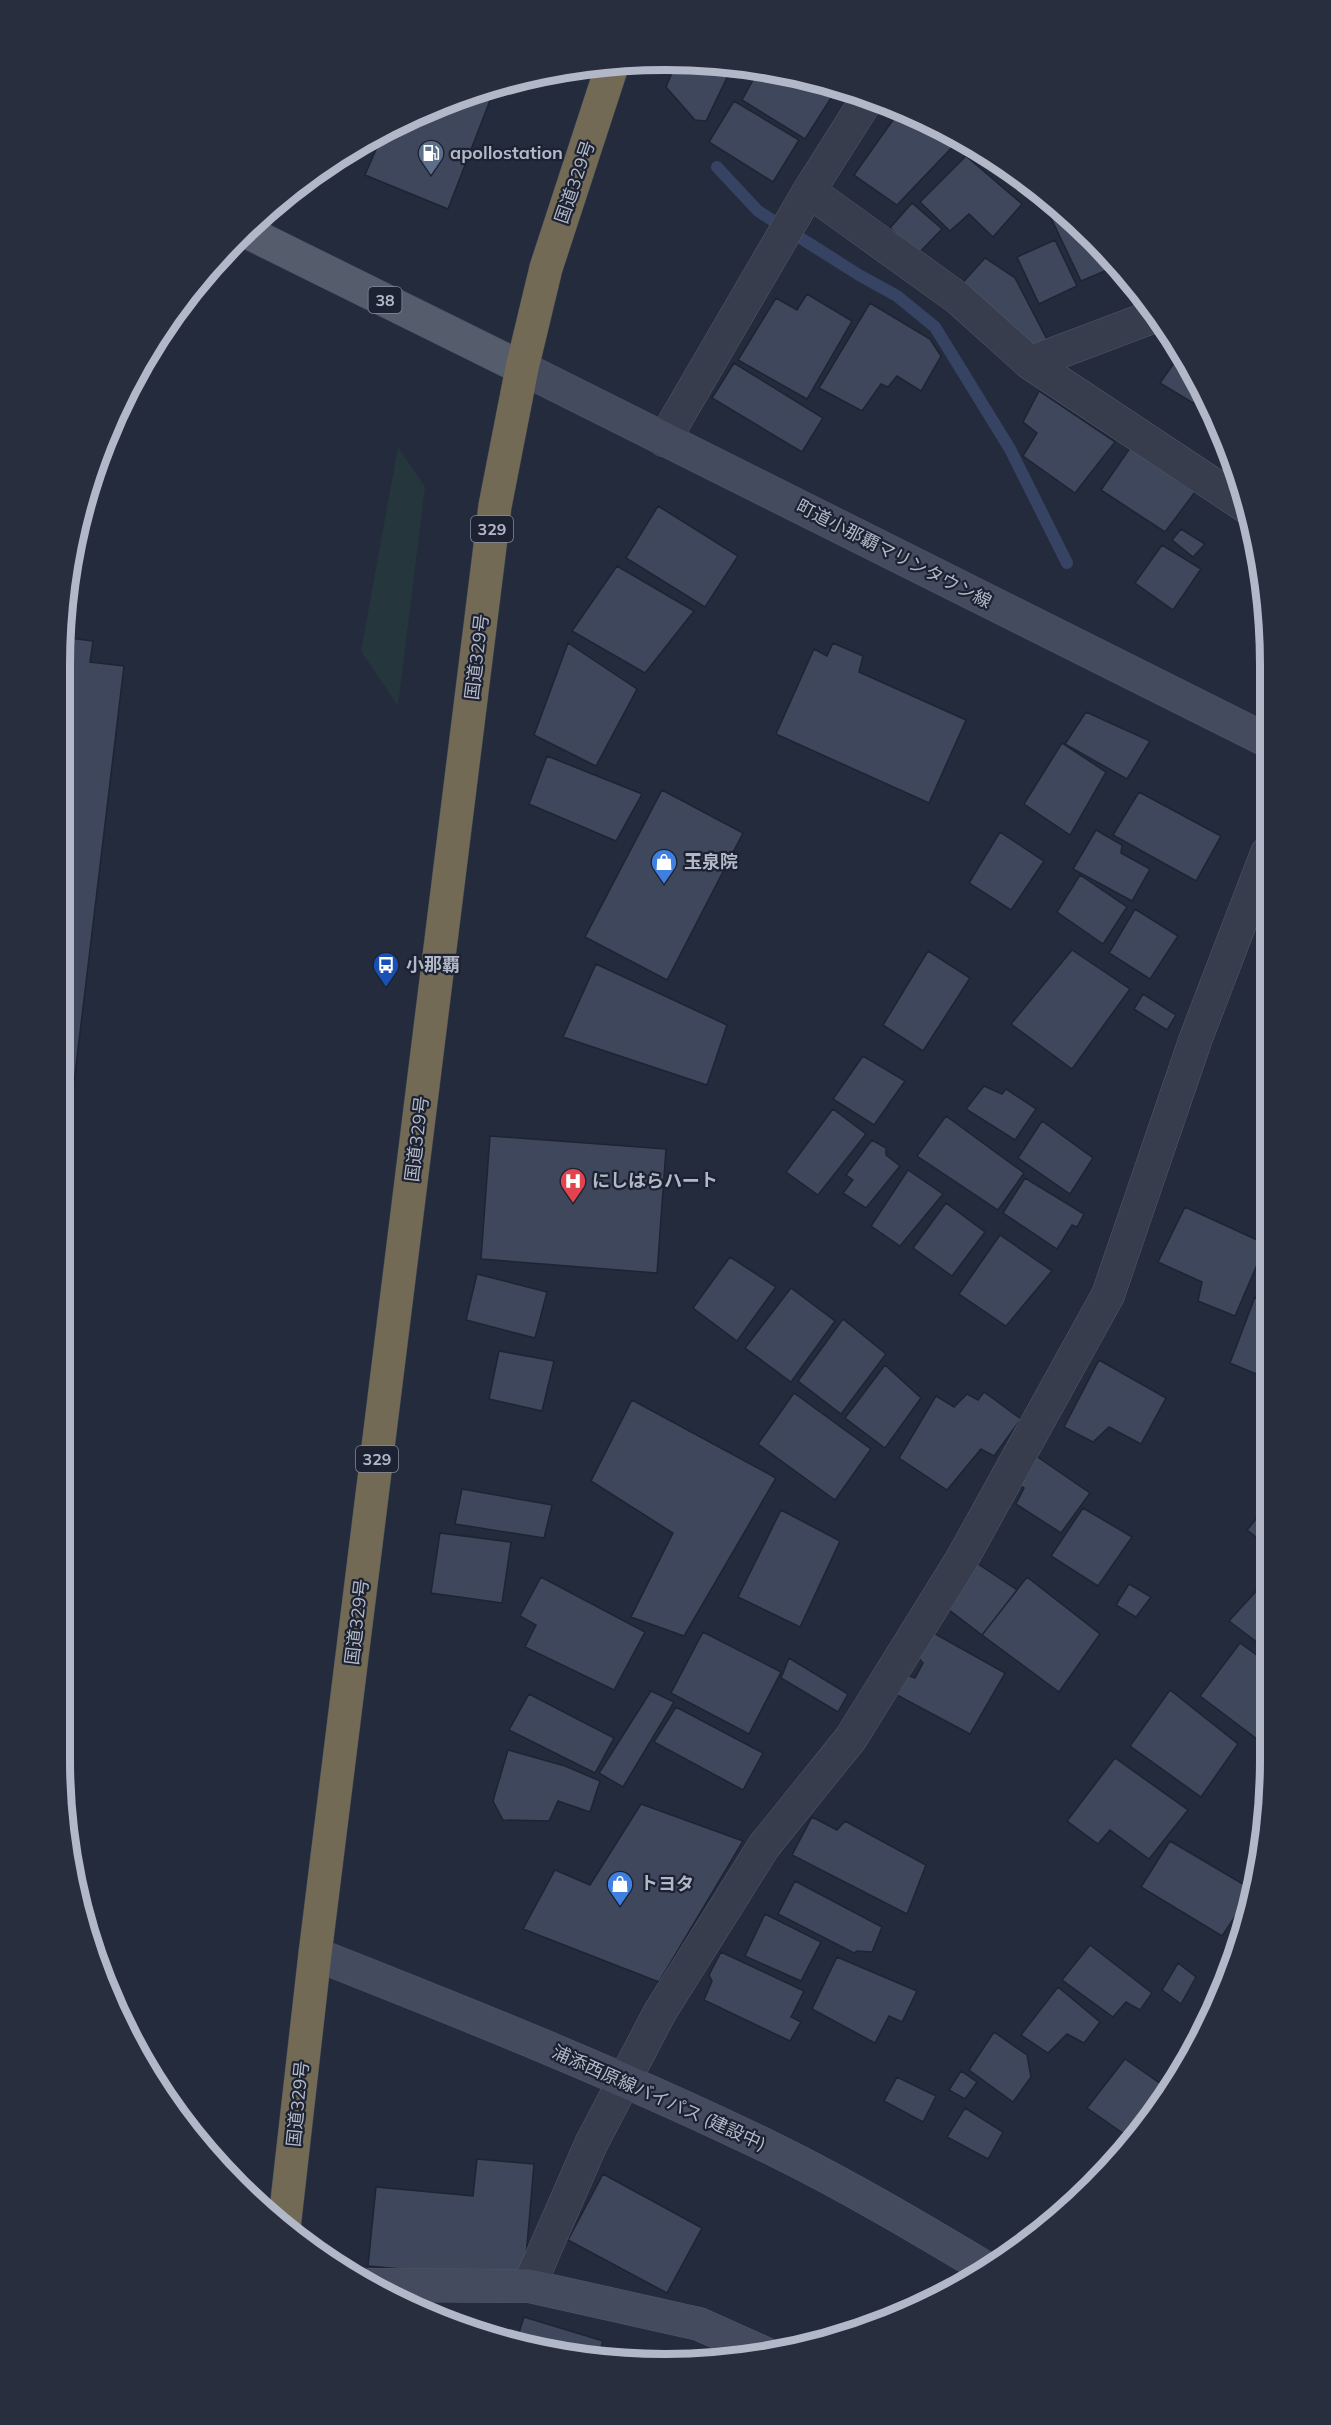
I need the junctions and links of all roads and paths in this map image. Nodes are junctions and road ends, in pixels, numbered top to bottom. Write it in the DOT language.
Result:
graph roads {
  1 [pos="609,74"];
  2 [pos="864,105"];
  3 [pos="805,200"];
  4 [pos="255,236"];
  5 [pos="1148,318"];
  6 [pos="1030,363"];
  7 [pos="522,368"];
  8 [pos="664,440"];
  9 [pos="1237,500"];
  10 [pos="1260,737"];
  11 [pos="1260,874"];
  12 [pos="315,1954"];
  13 [pos="624,2081"];
  14 [pos="285,2217"];
  15 [pos="980,2264"];
  16 [pos="387,2285"];
  17 [pos="529,2286"];
  18 [pos="752,2348"];
  1 -- 7 [label="highway, 国道329号 / 329"];
  2 -- 3 [label="street"];
  3 -- 6 [label="street"];
  3 -- 8 [label="street"];
  4 -- 7 [label="main road, 38"];
  5 -- 6 [label="street"];
  6 -- 9 [label="street"];
  7 -- 8 [label="street, 町道小那覇マリンタウン線"];
  7 -- 12 [label="highway, 国道329号 / 329"];
  8 -- 10 [label="street, 町道小那覇マリンタウン線"];
  11 -- 13 [label="street"];
  12 -- 13 [label="street, 浦添西原線バイパス (建設中)"];
  12 -- 14 [label="highway, 国道329号 / 329"];
  13 -- 15 [label="street, 浦添西原線バイパス (建設中)"];
  13 -- 17 [label="street"];
  16 -- 17 [label="street"];
  17 -- 18 [label="street"];
}
